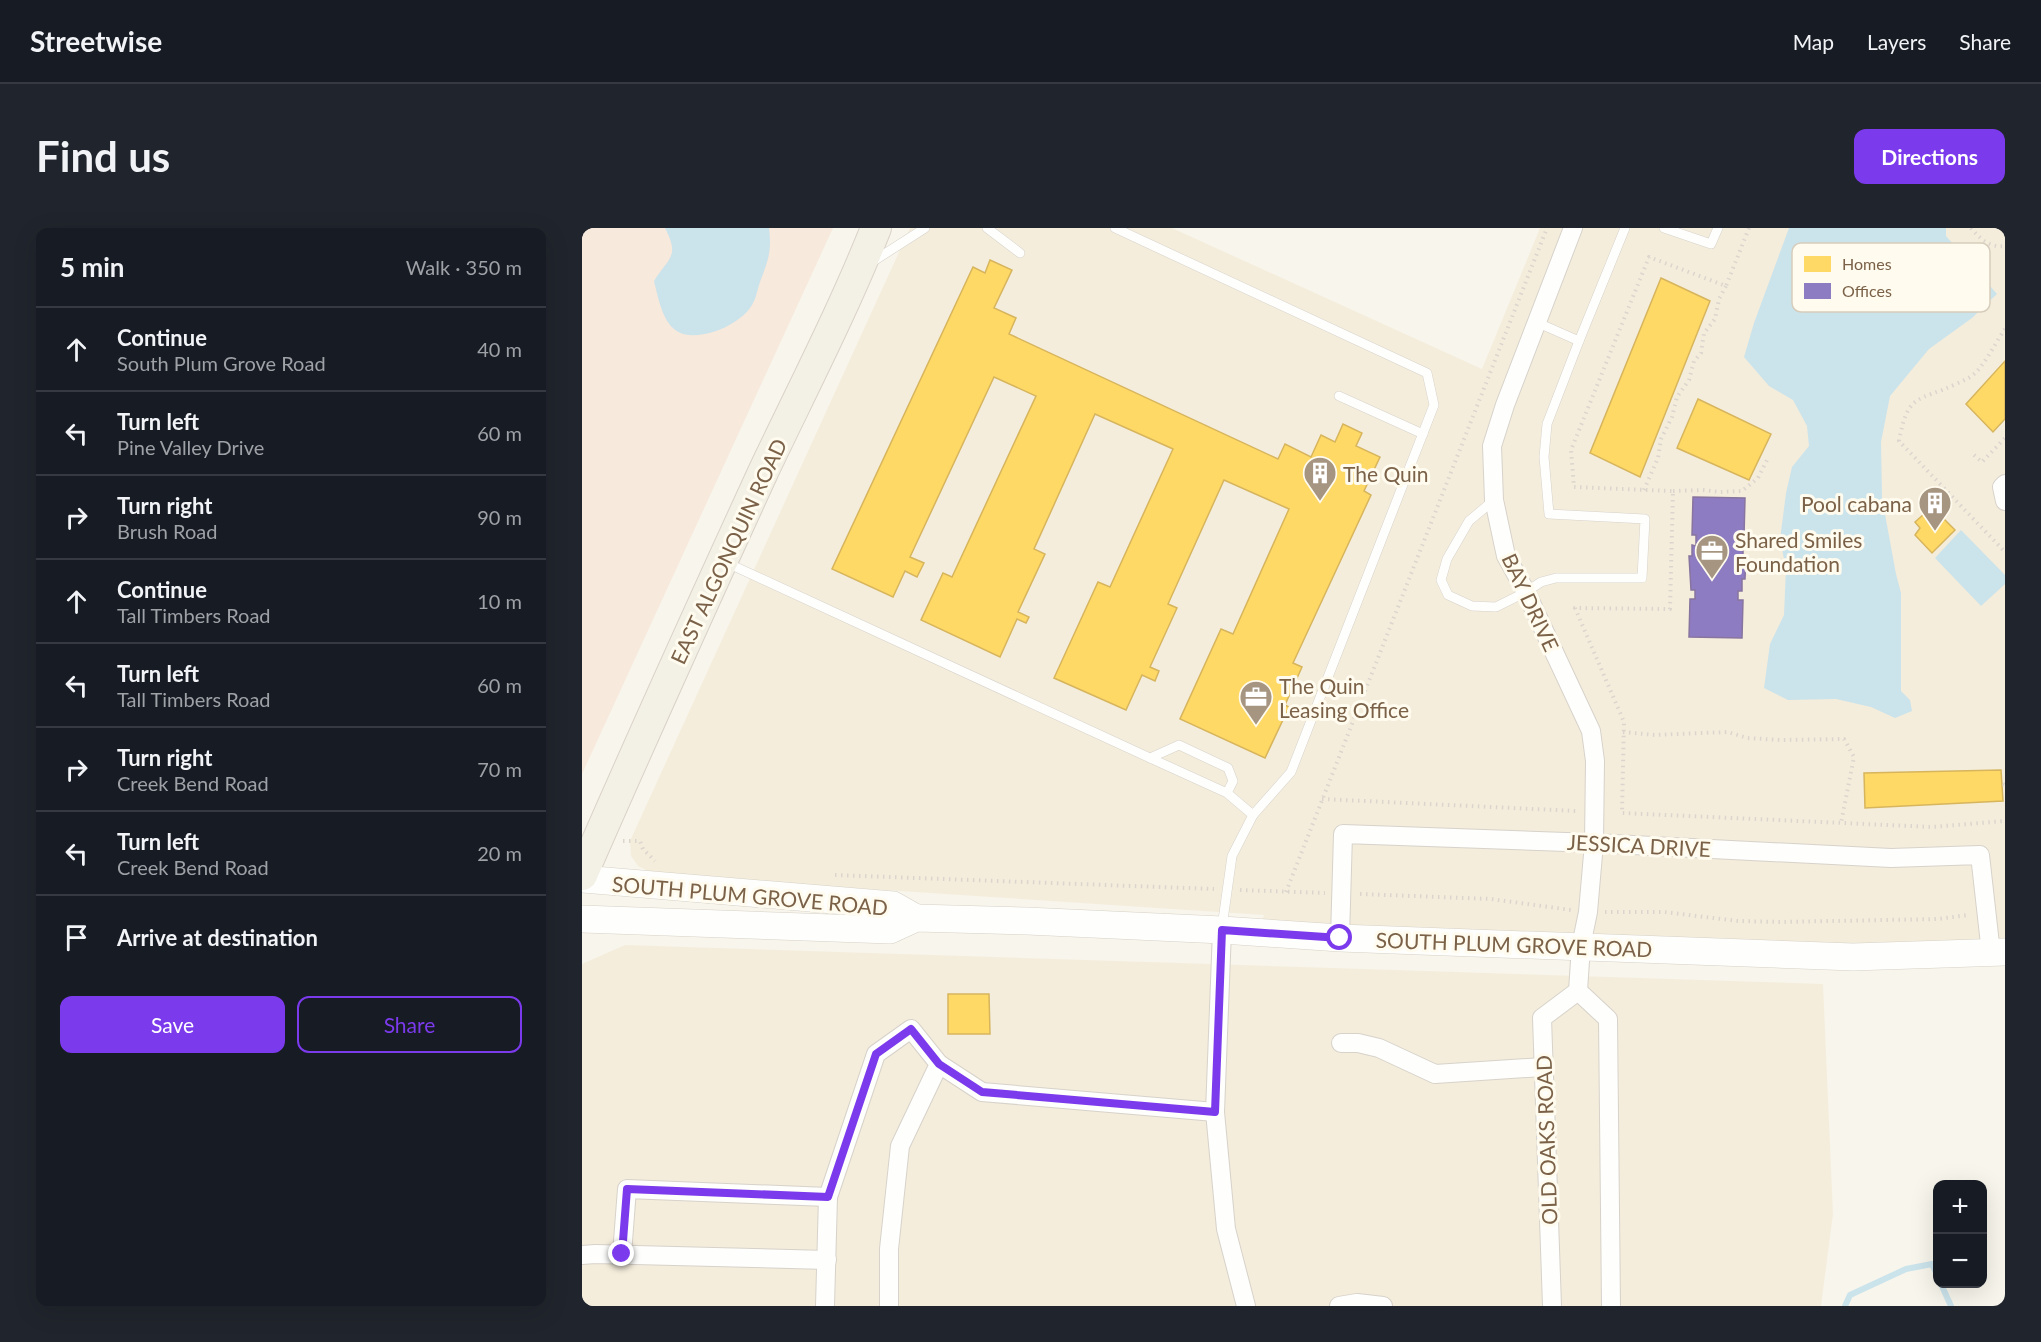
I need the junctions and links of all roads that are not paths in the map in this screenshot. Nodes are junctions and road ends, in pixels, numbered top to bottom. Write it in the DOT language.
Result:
graph roads {
  1 [pos="876,228"];
  2 [pos="926,228"];
  3 [pos="987,228"];
  4 [pos="1115,228"];
  5 [pos="1573,228"];
  6 [pos="1625,228"];
  7 [pos="1664,228"];
  8 [pos="1718,228"];
  9 [pos="1020,253"];
  10 [pos="860,270"];
  11 [pos="1536,322"];
  12 [pos="1579,341"];
  13 [pos="1339,396"];
  14 [pos="1423,434"];
  15 [pos="2005,484"];
  16 [pos="1494,500"];
  17 [pos="2005,501"];
  18 [pos="723,561"];
  19 [pos="1526,592"];
  20 [pos="1150,758"];
  21 [pos="1227,793"];
  22 [pos="1253,815"];
  23 [pos="1594,843"];
  24 [pos="582,877"];
  25 [pos="916,918"];
  26 [pos="582,919"];
  27 [pos="1222,930"];
  28 [pos="1340,938"];
  29 [pos="1581,946"];
  30 [pos="1998,952"];
  31 [pos="1578,992"];
  32 [pos="1341,1043"];
  33 [pos="939,1064"];
  34 [pos="1543,1067"];
  35 [pos="1215,1112"];
  36 [pos="828,1197"];
  37 [pos="622,1254"];
  38 [pos="582,1255"];
  39 [pos="827,1260"];
  40 [pos="825,1306"];
  41 [pos="889,1306"];
  42 [pos="1246,1306"];
  43 [pos="1339,1306"];
  44 [pos="1383,1306"];
  45 [pos="1552,1306"];
  46 [pos="1611,1306"];
  1 -- 10 [label="main road, EAST ALGONQUIN ROAD"];
  2 -- 10 [label="lane"];
  3 -- 9 [label="lane"];
  4 -- 14 [label="lane"];
  5 -- 11 [label="street, BAY DRIVE"];
  6 -- 12 [label="lane"];
  7 -- 8 [label="lane"];
  10 -- 18 [label="main road, EAST ALGONQUIN ROAD"];
  11 -- 12 [label="lane"];
  11 -- 16 [label="street, BAY DRIVE"];
  12 -- 19 [label="lane"];
  13 -- 14 [label="lane"];
  14 -- 22 [label="lane"];
  15 -- 17 [label="street"];
  16 -- 19 [label="street, BAY DRIVE"];
  16 -- 19 [label="lane"];
  18 -- 20 [label="lane"];
  18 -- 24 [label="main road, EAST ALGONQUIN ROAD"];
  19 -- 23 [label="street, BAY DRIVE"];
  20 -- 21 [label="lane"];
  20 -- 21 [label="lane"];
  21 -- 22 [label="lane"];
  22 -- 27 [label="lane"];
  23 -- 28 [label="street, JESSICA DRIVE"];
  23 -- 29 [label="street, BAY DRIVE"];
  23 -- 30 [label="street, JESSICA DRIVE"];
  24 -- 25 [label="street, SOUTH PLUM GROVE ROAD"];
  25 -- 26 [label="street, SOUTH PLUM GROVE ROAD"];
  25 -- 27 [label="street, SOUTH PLUM GROVE ROAD"];
  27 -- 28 [label="street, SOUTH PLUM GROVE ROAD"];
  27 -- 35 [label="street"];
  28 -- 29 [label="street, SOUTH PLUM GROVE ROAD"];
  29 -- 30 [label="street, SOUTH PLUM GROVE ROAD"];
  29 -- 31 [label="street"];
  31 -- 34 [label="street, OLD OAKS ROAD"];
  31 -- 46 [label="street"];
  32 -- 34 [label="street"];
  33 -- 35 [label="street"];
  33 -- 36 [label="street"];
  33 -- 41 [label="street"];
  34 -- 45 [label="street, OLD OAKS ROAD"];
  35 -- 42 [label="street"];
  36 -- 37 [label="street"];
  36 -- 39 [label="street"];
  37 -- 38 [label="street"];
  37 -- 39 [label="street"];
  39 -- 40 [label="street"];
  43 -- 44 [label="street"];
}
